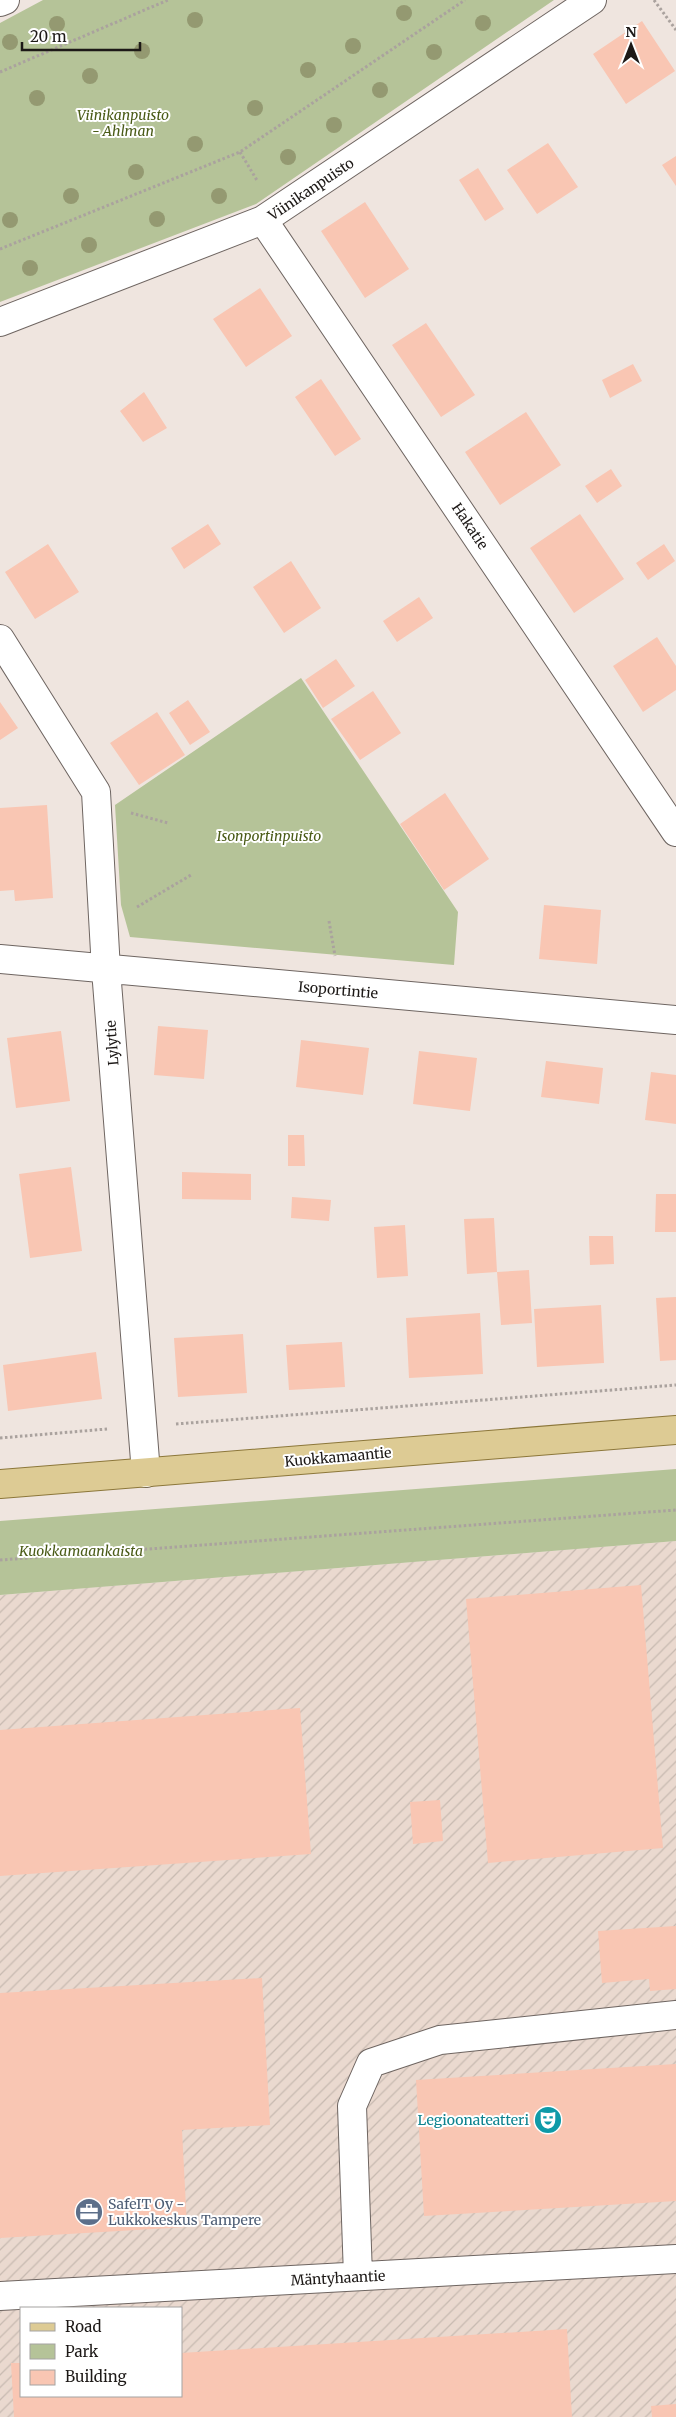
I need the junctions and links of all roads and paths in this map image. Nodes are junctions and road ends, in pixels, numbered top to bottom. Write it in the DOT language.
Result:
graph roads {
  1 [pos="5,0"];
  2 [pos="168,0"];
  3 [pos="465,0"];
  4 [pos="592,0"];
  5 [pos="654,0"];
  6 [pos="0,2"];
  7 [pos="676,30"];
  8 [pos="0,72"];
  9 [pos="263,220"];
  10 [pos="0,249"];
  11 [pos="0,322"];
  12 [pos="0,639"];
  13 [pos="676,832"];
  14 [pos="191,875"];
  15 [pos="104,926"];
  16 [pos="0,959"];
  17 [pos="106,970"];
  18 [pos="676,1020"];
  19 [pos="676,1384"];
  20 [pos="142,1427"];
  21 [pos="676,1430"];
  22 [pos="0,1438"];
  23 [pos="146,1473"];
  24 [pos="0,1484"];
  25 [pos="676,1510"];
  26 [pos="0,1560"];
  27 [pos="676,2015"];
  28 [pos="676,2259"];
  29 [pos="358,2276"];
  30 [pos="0,2296"];
  1 -- 6 [label="street"];
  2 -- 8 [label="path"];
  3 -- 10 [label="path"];
  4 -- 9 [label="street, Viinikanpuisto"];
  5 -- 7 [label="path"];
  9 -- 11 [label="street, Viinikanpuisto"];
  9 -- 13 [label="street, Hakatie"];
  12 -- 15 [label="street, Lylytie"];
  14 -- 15 [label="path"];
  15 -- 17 [label="street, Lylytie"];
  16 -- 17 [label="street, Isoportintie"];
  17 -- 18 [label="street, Isoportintie"];
  17 -- 20 [label="street, Lylytie"];
  19 -- 20 [label="path"];
  20 -- 22 [label="path"];
  20 -- 23 [label="street, Lylytie"];
  21 -- 23 [label="main road, Kuokkamaantie"];
  23 -- 24 [label="main road, Kuokkamaantie"];
  25 -- 26 [label="path"];
  27 -- 29 [label="street"];
  28 -- 29 [label="street, Mäntyhaantie"];
  29 -- 30 [label="street, Mäntyhaantie"];
}
